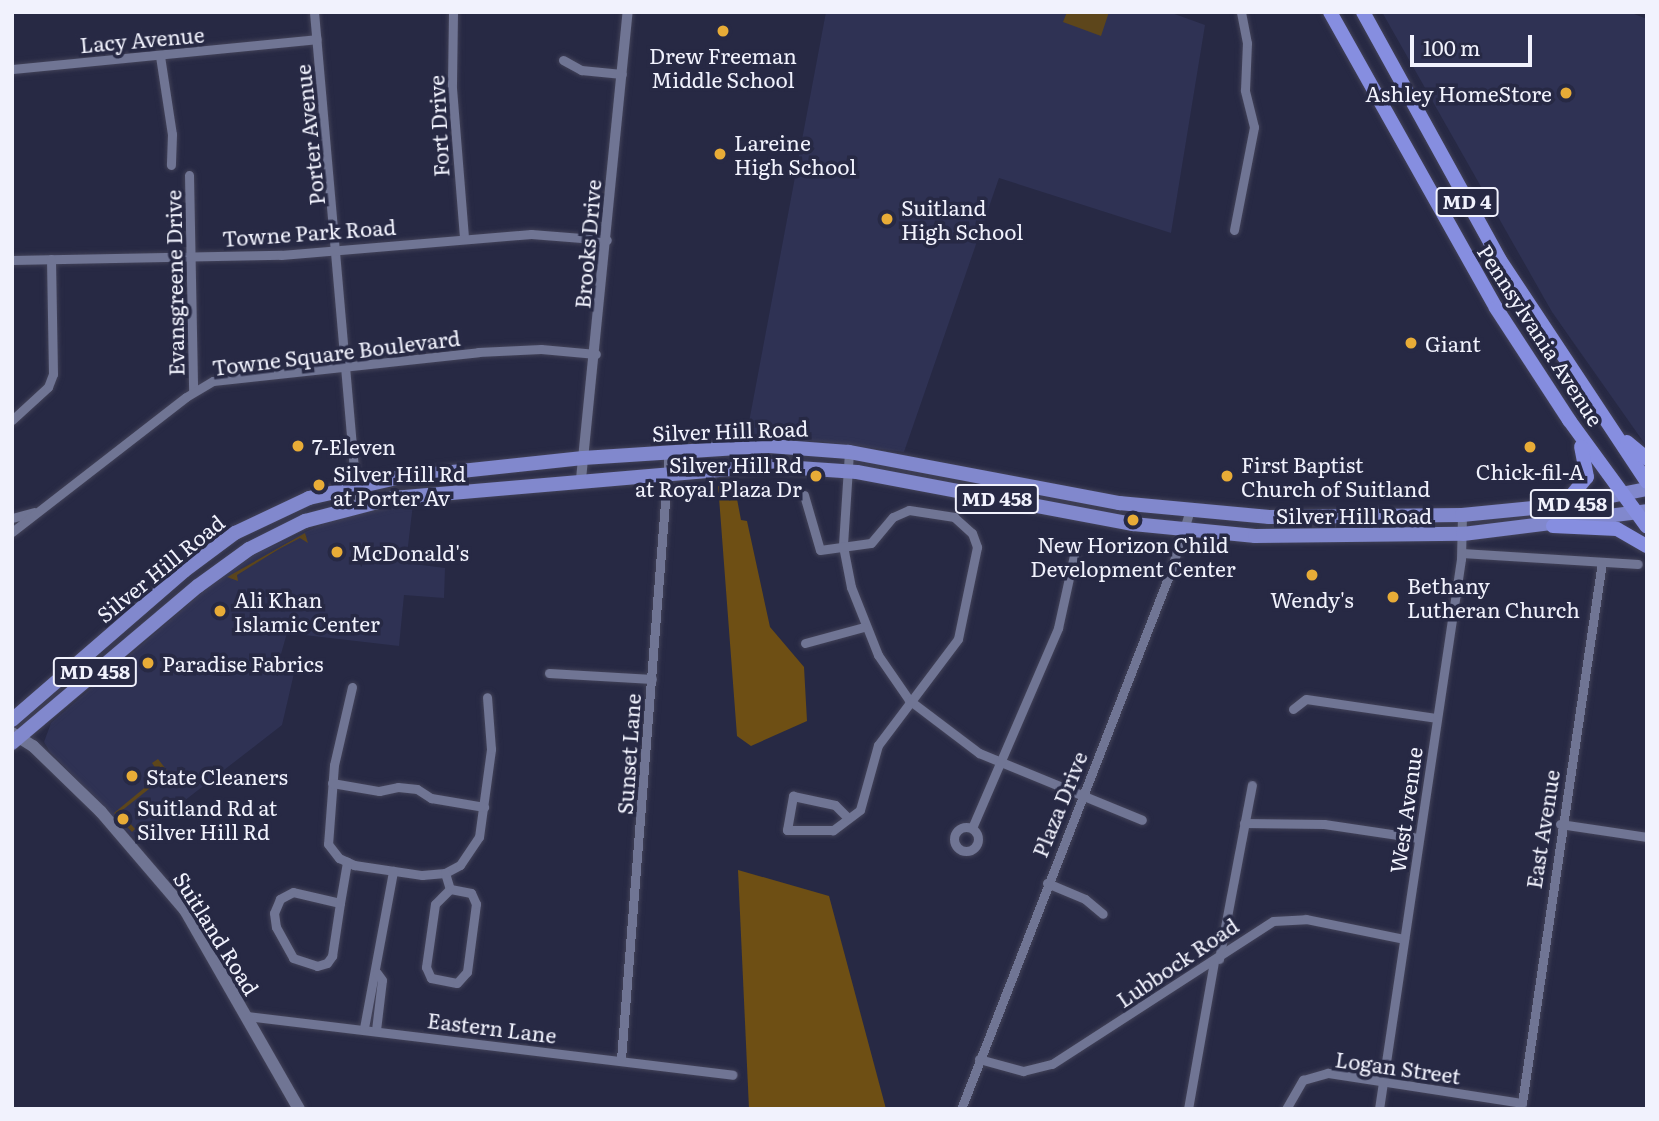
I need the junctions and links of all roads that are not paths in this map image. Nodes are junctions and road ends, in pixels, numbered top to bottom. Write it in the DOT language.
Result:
graph roads {
  1 [pos="314,12"];
  2 [pos="453,12"];
  3 [pos="628,12"];
  4 [pos="1241,12"];
  5 [pos="1330,12"];
  6 [pos="1363,12"];
  7 [pos="317,39"];
  8 [pos="160,56"];
  9 [pos="563,60"];
  10 [pos="12,69"];
  11 [pos="622,74"];
  12 [pos="171,165"];
  13 [pos="189,175"];
  14 [pos="1234,230"];
  15 [pos="464,238"];
  16 [pos="607,240"];
  17 [pos="338,250"];
  18 [pos="192,257"];
  19 [pos="51,259"];
  20 [pos="12,260"];
  21 [pos="596,354"];
  22 [pos="347,365"];
  23 [pos="193,391"];
  24 [pos="1587,396"];
  25 [pos="12,420"];
  26 [pos="1569,420"];
  27 [pos="669,452"];
  28 [pos="849,452"];
  29 [pos="583,458"];
  30 [pos="1647,459"];
  31 [pos="668,471"];
  32 [pos="846,471"];
  33 [pos="581,479"];
  34 [pos="1647,482"];
  35 [pos="358,484"];
  36 [pos="1647,489"];
  37 [pos="1623,494"];
  38 [pos="804,495"];
  39 [pos="357,505"];
  40 [pos="1563,505"];
  41 [pos="39,511"];
  42 [pos="1642,512"];
  43 [pos="1189,513"];
  44 [pos="1462,515"];
  45 [pos="12,518"];
  46 [pos="1553,526"];
  47 [pos="1647,527"];
  48 [pos="1186,531"];
  49 [pos="12,532"];
  50 [pos="1463,534"];
  51 [pos="1647,545"];
  52 [pos="843,547"];
  53 [pos="1462,553"];
  54 [pos="1074,555"];
  55 [pos="1602,562"];
  56 [pos="1638,564"];
  57 [pos="864,627"];
  58 [pos="805,643"];
  59 [pos="549,673"];
  60 [pos="652,679"];
  61 [pos="352,687"];
  62 [pos="487,697"];
  63 [pos="909,700"];
  64 [pos="1293,709"];
  65 [pos="1436,718"];
  66 [pos="13,719"];
  67 [pos="15,737"];
  68 [pos="1001,763"];
  69 [pos="332,783"];
  70 [pos="1252,785"];
  71 [pos="1082,794"];
  72 [pos="484,807"];
  73 [pos="847,817"];
  74 [pos="1142,820"];
  75 [pos="1244,823"];
  76 [pos="1560,824"];
  77 [pos="972,828"];
  78 [pos="1647,836"];
  79 [pos="1418,838"];
  80 [pos="347,862"];
  81 [pos="393,871"];
  82 [pos="445,873"];
  83 [pos="1047,883"];
  84 [pos="450,889"];
  85 [pos="340,903"];
  86 [pos="1103,914"];
  87 [pos="1404,939"];
  88 [pos="1217,960"];
  89 [pos="377,973"];
  90 [pos="247,1016"];
  91 [pos="363,1028"];
  92 [pos="376,1030"];
  93 [pos="621,1059"];
  94 [pos="979,1059"];
  95 [pos="732,1075"];
  96 [pos="1384,1079"];
  97 [pos="1522,1103"];
  98 [pos="299,1109"];
  99 [pos="961,1109"];
  100 [pos="1188,1109"];
  101 [pos="1286,1109"];
  102 [pos="1379,1109"];
  1 -- 7 [label="street, Porter Avenue"];
  2 -- 15 [label="street, Fort Drive"];
  3 -- 11 [label="street, Brooks Drive"];
  4 -- 14 [label="street"];
  5 -- 26 [label="highway, Pennsylvania Avenue / MD 4"];
  6 -- 24 [label="highway, Pennsylvania Avenue / MD 4"];
  7 -- 8 [label="street, Lacy Avenue"];
  7 -- 17 [label="street, Porter Avenue"];
  8 -- 10 [label="street, Lacy Avenue"];
  8 -- 12 [label="street"];
  9 -- 11 [label="street"];
  11 -- 16 [label="street, Brooks Drive"];
  13 -- 18 [label="street, Evansgreene Drive"];
  15 -- 16 [label="street, Towne Park Road"];
  15 -- 17 [label="street, Towne Park Road"];
  16 -- 21 [label="street, Brooks Drive"];
  17 -- 18 [label="street, Towne Park Road"];
  17 -- 22 [label="street, Porter Avenue"];
  18 -- 19 [label="street, Towne Park Road"];
  18 -- 23 [label="street, Evansgreene Drive"];
  19 -- 20 [label="street, Towne Park Road"];
  19 -- 25 [label="street"];
  21 -- 22 [label="street, Towne Square Boulevard"];
  21 -- 29 [label="street, Brooks Drive"];
  22 -- 23 [label="street, Towne Square Boulevard"];
  22 -- 35 [label="street, Porter Avenue"];
  23 -- 41 [label="street, Towne Square Boulevard"];
  24 -- 30 [label="highway"];
  24 -- 34 [label="highway, Pennsylvania Avenue / MD 4"];
  26 -- 37 [label="highway, Pennsylvania Avenue / MD 4"];
  26 -- 40 [label="highway"];
  27 -- 28 [label="main road, Silver Hill Road / MD 458"];
  27 -- 29 [label="main road, Silver Hill Road / MD 458"];
  27 -- 31 [label="street, Sunset Lane"];
  28 -- 32 [label="street"];
  28 -- 43 [label="main road, Silver Hill Road / MD 458"];
  29 -- 33 [label="street, Brooks Drive"];
  29 -- 35 [label="main road, Silver Hill Road / MD 458"];
  31 -- 32 [label="main road, Silver Hill Road / MD 458"];
  31 -- 33 [label="main road, Silver Hill Road / MD 458"];
  31 -- 60 [label="street, Sunset Lane"];
  32 -- 48 [label="main road, Silver Hill Road / MD 458"];
  32 -- 52 [label="street"];
  33 -- 39 [label="main road, Silver Hill Road / MD 458"];
  35 -- 39 [label="street, Porter Avenue"];
  35 -- 66 [label="main road, Silver Hill Road / MD 458"];
  36 -- 37 [label="main road, Silver Hill Road / MD 458"];
  37 -- 40 [label="main road, Silver Hill Road / MD 458"];
  37 -- 42 [label="highway, Pennsylvania Avenue / MD 4"];
  38 -- 52 [label="street"];
  39 -- 67 [label="main road, Silver Hill Road / MD 458"];
  40 -- 44 [label="main road, Silver Hill Road / MD 458"];
  41 -- 45 [label="street, Towne Square Boulevard"];
  41 -- 49 [label="street, Towne Square Boulevard"];
  42 -- 46 [label="main road, Silver Hill Road / MD 458"];
  42 -- 47 [label="highway, Pennsylvania Avenue / MD 4"];
  43 -- 44 [label="main road, Silver Hill Road / MD 458"];
  43 -- 48 [label="street, Plaza Drive"];
  44 -- 50 [label="street, West Avenue"];
  46 -- 50 [label="main road, Silver Hill Road / MD 458"];
  46 -- 51 [label="highway"];
  48 -- 50 [label="main road, Silver Hill Road / MD 458"];
  48 -- 71 [label="street, Plaza Drive"];
  50 -- 53 [label="street, West Avenue"];
  52 -- 57 [label="street"];
  52 -- 63 [label="street"];
  53 -- 55 [label="street"];
  53 -- 65 [label="street, West Avenue"];
  54 -- 68 [label="street"];
  55 -- 56 [label="street"];
  55 -- 76 [label="street, East Avenue"];
  57 -- 58 [label="street"];
  57 -- 63 [label="street"];
  59 -- 60 [label="street"];
  60 -- 93 [label="street, Sunset Lane"];
  61 -- 69 [label="street"];
  62 -- 72 [label="street"];
  63 -- 68 [label="street"];
  63 -- 73 [label="street"];
  64 -- 65 [label="street"];
  65 -- 79 [label="street, West Avenue"];
  66 -- 67 [label="main road, Suitland Road"];
  67 -- 90 [label="main road, Suitland Road"];
  68 -- 71 [label="street"];
  68 -- 77 [label="street"];
  69 -- 72 [label="street"];
  69 -- 80 [label="street"];
  70 -- 75 [label="street"];
  71 -- 74 [label="street"];
  71 -- 83 [label="street, Plaza Drive"];
  72 -- 82 [label="street"];
  73 -- 73 [label="street"];
  75 -- 79 [label="street"];
  75 -- 88 [label="street"];
  76 -- 78 [label="street"];
  76 -- 97 [label="street, East Avenue"];
  79 -- 87 [label="street, West Avenue"];
  80 -- 81 [label="street"];
  80 -- 85 [label="street"];
  81 -- 82 [label="street"];
  81 -- 89 [label="street"];
  82 -- 84 [label="street"];
  83 -- 86 [label="street"];
  83 -- 94 [label="street, Plaza Drive"];
  84 -- 84 [label="street"];
  85 -- 85 [label="street"];
  87 -- 88 [label="street, Lubbock Road"];
  87 -- 96 [label="street, West Avenue"];
  88 -- 94 [label="street, Lubbock Road"];
  88 -- 100 [label="street"];
  89 -- 91 [label="street"];
  89 -- 92 [label="street"];
  90 -- 91 [label="street, Eastern Lane"];
  90 -- 98 [label="main road, Suitland Road"];
  91 -- 92 [label="street, Eastern Lane"];
  92 -- 93 [label="street, Eastern Lane"];
  93 -- 95 [label="street, Eastern Lane"];
  94 -- 99 [label="street, Plaza Drive"];
  96 -- 97 [label="street, Logan Street"];
  96 -- 101 [label="street, Logan Street"];
  96 -- 102 [label="street, West Avenue"];
}
